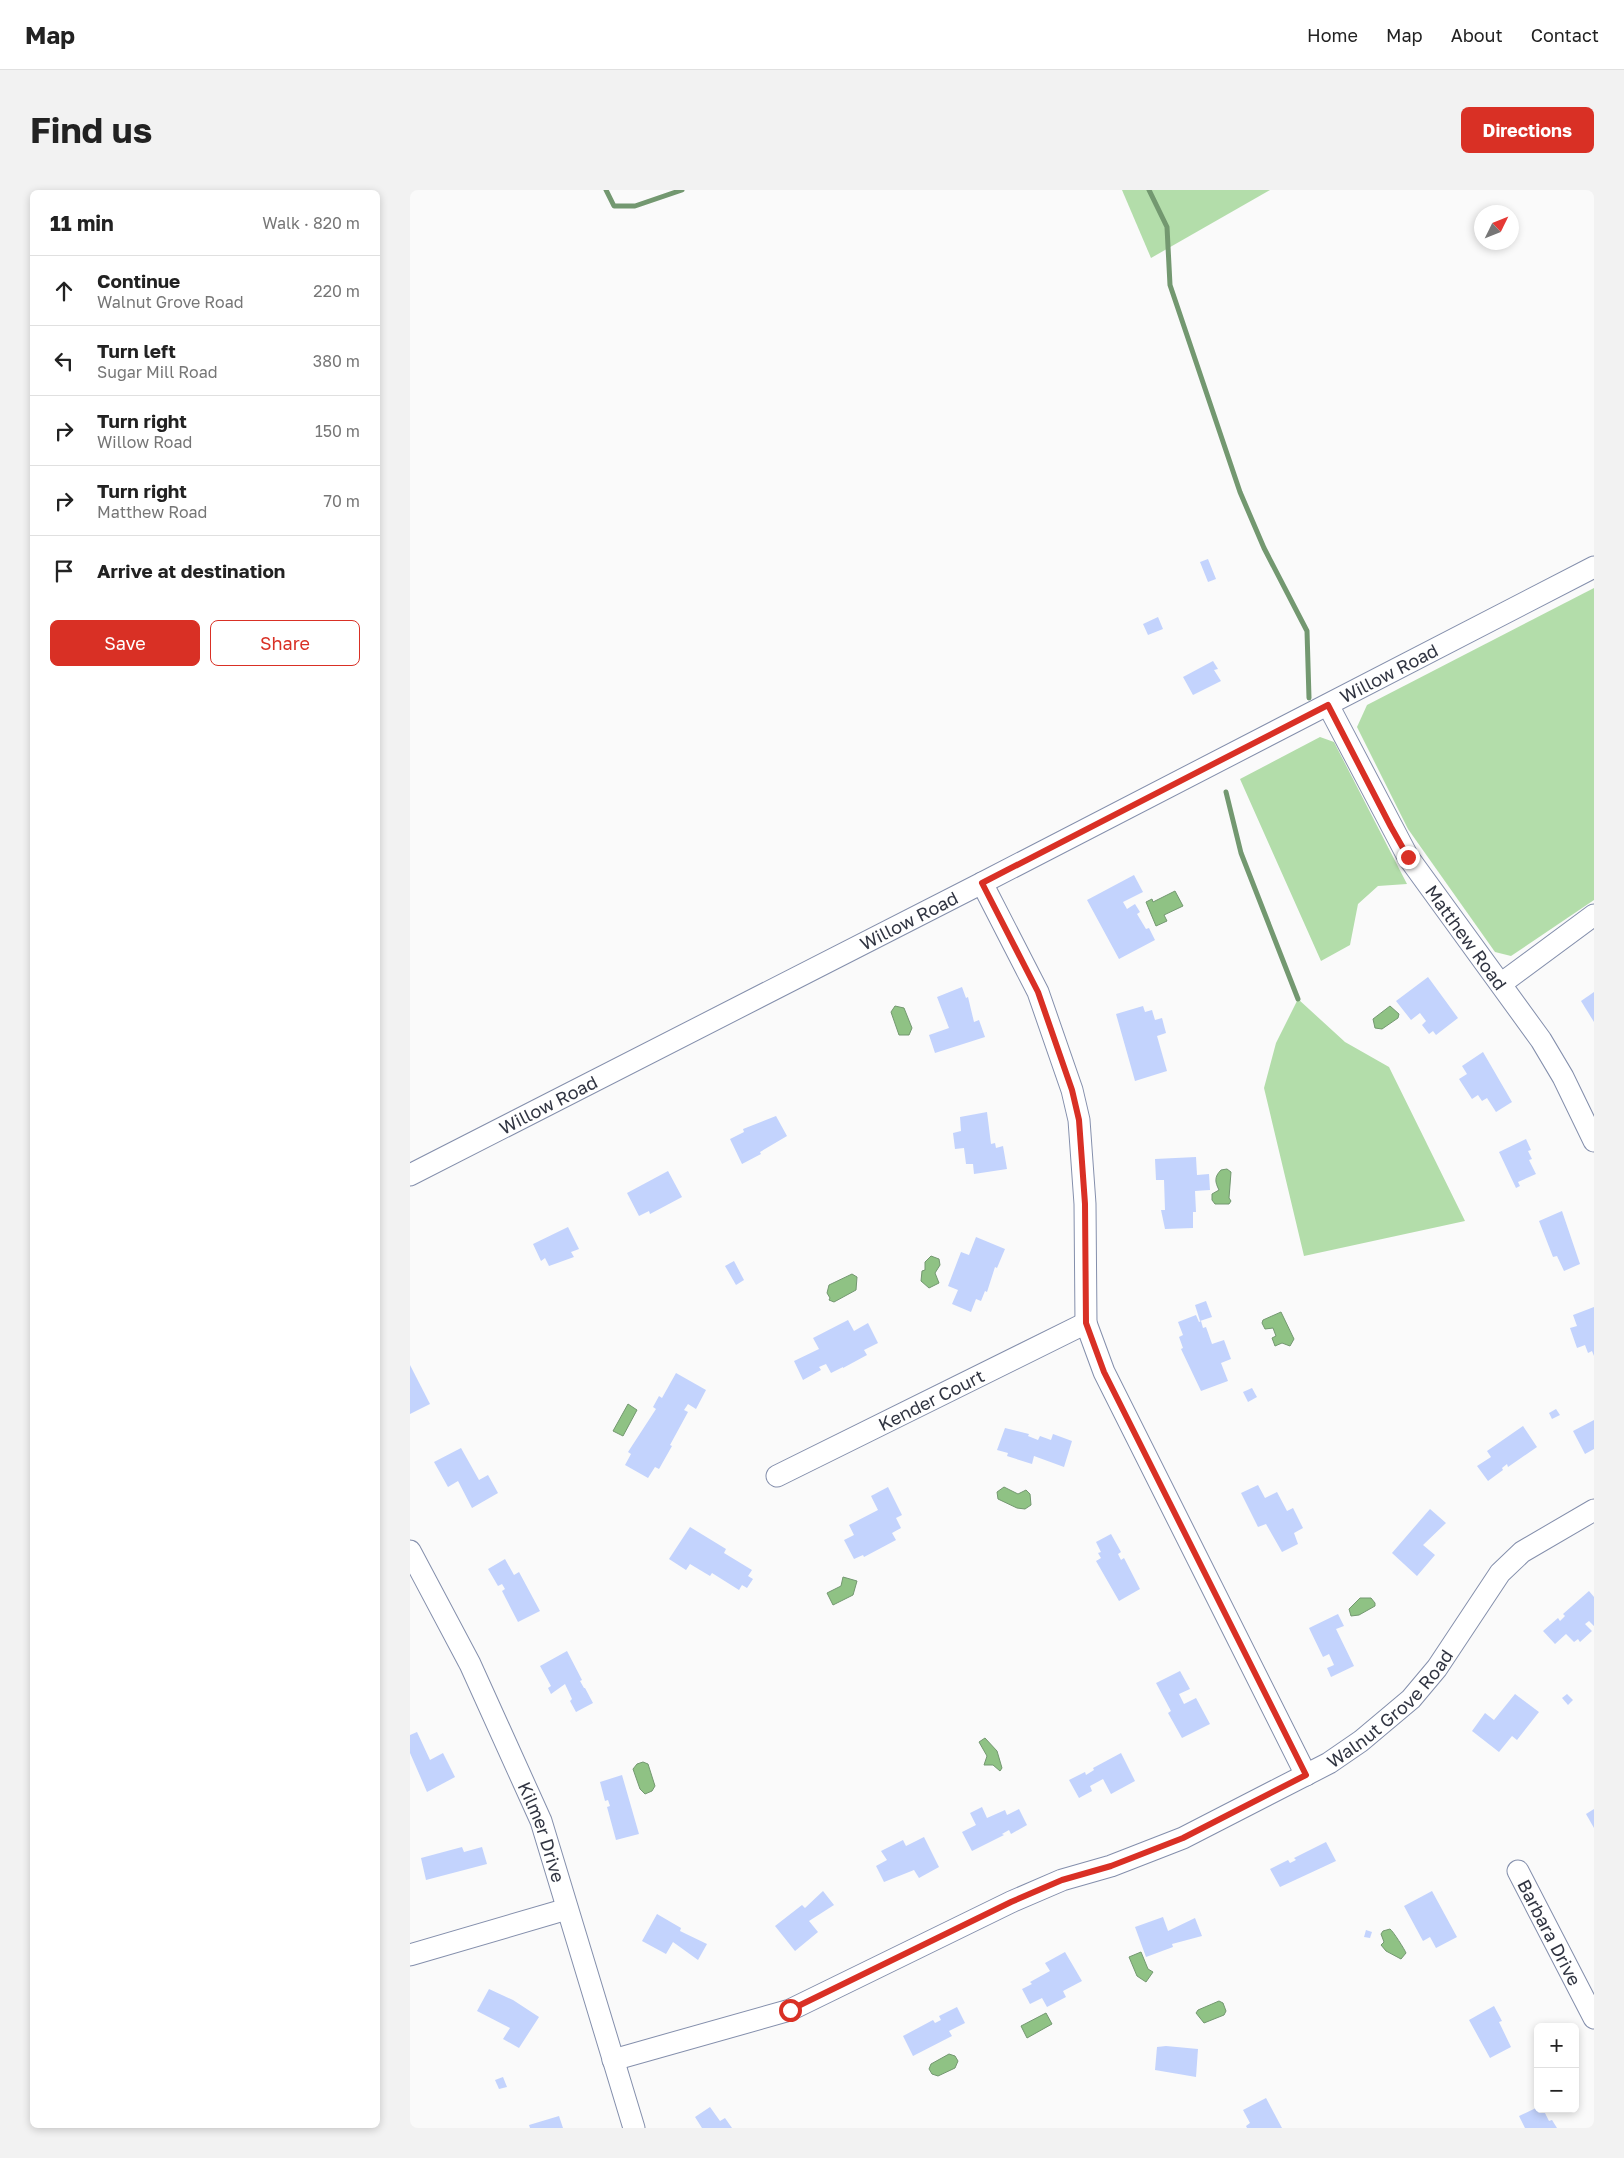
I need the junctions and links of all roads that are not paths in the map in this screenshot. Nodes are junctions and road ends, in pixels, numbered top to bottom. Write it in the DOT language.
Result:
graph roads {
  1 [pos="1594,567"];
  2 [pos="1328,705"];
  3 [pos="982,883"];
  4 [pos="1594,915"];
  5 [pos="1502,983"];
  6 [pos="1594,1141"];
  7 [pos="410,1175"];
  8 [pos="1086,1323"];
  9 [pos="777,1476"];
  10 [pos="1594,1510"];
  11 [pos="410,1551"];
  12 [pos="1306,1775"];
  13 [pos="1518,1871"];
  14 [pos="567,1909"];
  15 [pos="410,1955"];
  16 [pos="1594,2018"];
  17 [pos="613,2060"];
  18 [pos="634,2128"];
  1 -- 2 [label="street, Willow Road"];
  2 -- 3 [label="street, Willow Road"];
  2 -- 5 [label="street, Matthew Road"];
  3 -- 7 [label="street, Willow Road"];
  3 -- 8 [label="street"];
  4 -- 5 [label="street"];
  5 -- 6 [label="street, Matthew Road"];
  8 -- 9 [label="street, Kender Court"];
  8 -- 12 [label="street"];
  10 -- 12 [label="street, Walnut Grove Road"];
  11 -- 14 [label="street, Kilmer Drive"];
  12 -- 17 [label="street, Walnut Grove Road"];
  13 -- 16 [label="street, Barbara Drive"];
  14 -- 15 [label="street"];
  14 -- 17 [label="street, Kilmer Drive"];
  17 -- 18 [label="street, Kilmer Drive"];
}
